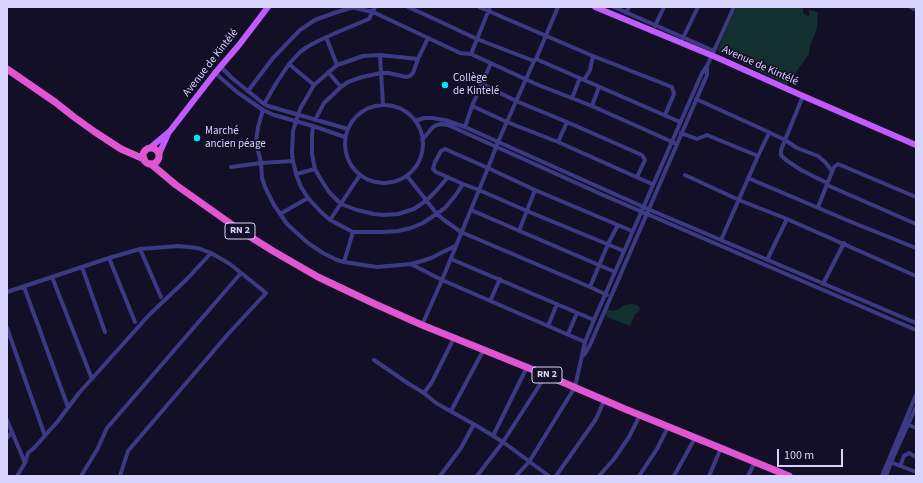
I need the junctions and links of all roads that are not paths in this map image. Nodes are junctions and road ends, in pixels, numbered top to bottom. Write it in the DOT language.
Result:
graph roads {
  1 [pos="268,7"];
  2 [pos="375,7"];
  3 [pos="408,7"];
  4 [pos="480,7"];
  5 [pos="558,7"];
  6 [pos="595,7"];
  7 [pos="614,7"];
  8 [pos="628,7"];
  9 [pos="664,7"];
  10 [pos="698,7"];
  11 [pos="734,7"];
  12 [pos="910,7"];
  13 [pos="489,9"];
  14 [pos="916,10"];
  15 [pos="373,12"];
  16 [pos="626,12"];
  17 [pos="655,26"];
  18 [pos="546,36"];
  19 [pos="326,37"];
  20 [pos="428,38"];
  21 [pos="683,38"];
  22 [pos="477,39"];
  23 [pos="713,53"];
  24 [pos="471,54"];
  25 [pos="380,55"];
  26 [pos="593,56"];
  27 [pos="418,59"];
  28 [pos="535,60"];
  29 [pos="491,63"];
  30 [pos="289,64"];
  31 [pos="337,65"];
  32 [pos="221,66"];
  33 [pos="707,66"];
  34 [pos="7,69"];
  35 [pos="328,72"];
  36 [pos="215,73"];
  37 [pos="381,73"];
  38 [pos="526,79"];
  39 [pos="582,79"];
  40 [pos="482,84"];
  41 [pos="314,85"];
  42 [pos="341,87"];
  43 [pos="599,87"];
  44 [pos="248,91"];
  45 [pos="803,96"];
  46 [pos="572,98"];
  47 [pos="696,99"];
  48 [pos="516,101"];
  49 [pos="264,104"];
  50 [pos="383,105"];
  51 [pos="472,106"];
  52 [pos="592,106"];
  53 [pos="263,110"];
  54 [pos="298,115"];
  55 [pos="665,115"];
  56 [pos="315,120"];
  57 [pos="415,121"];
  58 [pos="296,122"];
  59 [pos="507,122"];
  60 [pos="567,122"];
  61 [pos="680,122"];
  62 [pos="313,126"];
  63 [pos="464,127"];
  64 [pos="348,129"];
  65 [pos="170,131"];
  66 [pos="682,133"];
  67 [pos="770,133"];
  68 [pos="345,137"];
  69 [pos="422,140"];
  70 [pos="784,140"];
  71 [pos="558,142"];
  72 [pos="672,142"];
  73 [pos="497,144"];
  74 [pos="677,144"];
  75 [pos="916,145"];
  76 [pos="151,148"];
  77 [pos="159,154"];
  78 [pos="144,156"];
  79 [pos="758,156"];
  80 [pos="293,161"];
  81 [pos="154,163"];
  82 [pos="261,163"];
  83 [pos="231,167"];
  84 [pos="488,168"];
  85 [pos="315,169"];
  86 [pos="832,171"];
  87 [pos="296,174"];
  88 [pos="360,175"];
  89 [pos="685,175"];
  90 [pos="407,176"];
  91 [pos="448,177"];
  92 [pos="637,177"];
  93 [pos="748,178"];
  94 [pos="463,184"];
  95 [pos="652,184"];
  96 [pos="827,184"];
  97 [pos="479,190"];
  98 [pos="535,190"];
  99 [pos="916,197"];
  100 [pos="308,198"];
  101 [pos="427,200"];
  102 [pos="739,200"];
  103 [pos="341,204"];
  104 [pos="643,206"];
  105 [pos="818,207"];
  106 [pos="648,209"];
  107 [pos="471,210"];
  108 [pos="526,211"];
  109 [pos="641,211"];
  110 [pos="280,214"];
  111 [pos="437,214"];
  112 [pos="646,214"];
  113 [pos="787,219"];
  114 [pos="330,220"];
  115 [pos="916,224"];
  116 [pos="618,225"];
  117 [pos="519,231"];
  118 [pos="632,231"];
  119 [pos="353,232"];
  120 [pos="461,232"];
  121 [pos="721,240"];
  122 [pos="844,243"];
  123 [pos="608,244"];
  124 [pos="456,246"];
  125 [pos="916,248"];
  126 [pos="140,249"];
  127 [pos="624,251"];
  128 [pos="211,253"];
  129 [pos="109,258"];
  130 [pos="451,259"];
  131 [pos="767,260"];
  132 [pos="344,262"];
  133 [pos="411,264"];
  134 [pos="599,266"];
  135 [pos="82,267"];
  136 [pos="615,272"];
  137 [pos="241,273"];
  138 [pos="916,276"];
  139 [pos="52,277"];
  140 [pos="500,279"];
  141 [pos="442,280"];
  142 [pos="823,284"];
  143 [pos="24,287"];
  144 [pos="590,287"];
  145 [pos="7,292"];
  146 [pos="605,294"];
  147 [pos="161,297"];
  148 [pos="610,297"];
  149 [pos="490,301"];
  150 [pos="557,304"];
  151 [pos="577,313"];
  152 [pos="594,320"];
  153 [pos="135,322"];
  154 [pos="916,324"];
  155 [pos="422,325"];
  156 [pos="548,326"];
  157 [pos="7,328"];
  158 [pos="916,330"];
  159 [pos="106,332"];
  160 [pos="568,334"];
  161 [pos="454,338"];
  162 [pos="585,342"];
  163 [pos="484,349"];
  164 [pos="582,359"];
  165 [pos="374,360"];
  166 [pos="527,367"];
  167 [pos="546,375"];
  168 [pos="92,379"];
  169 [pos="575,387"];
  170 [pos="424,393"];
  171 [pos="916,395"];
  172 [pos="604,401"];
  173 [pos="68,407"];
  174 [pos="916,407"];
  175 [pos="451,411"];
  176 [pos="640,415"];
  177 [pos="7,420"];
  178 [pos="474,424"];
  179 [pos="906,424"];
  180 [pos="668,427"];
  181 [pos="916,428"];
  182 [pos="12,432"];
  183 [pos="45,436"];
  184 [pos="493,436"];
  185 [pos="7,438"];
  186 [pos="695,438"];
  187 [pos="503,442"];
  188 [pos="721,448"];
  189 [pos="916,457"];
  190 [pos="529,462"];
  191 [pos="755,462"];
  192 [pos="890,462"];
  193 [pos="24,463"];
  194 [pos="900,466"];
  195 [pos="916,472"];
  196 [pos="785,475"];
  197 [pos="16,476"];
  198 [pos="81,476"];
  199 [pos="120,476"];
  200 [pos="440,476"];
  201 [pos="477,476"];
  202 [pos="516,476"];
  203 [pos="550,476"];
  204 [pos="556,476"];
  205 [pos="599,476"];
  206 [pos="639,476"];
  207 [pos="674,476"];
  208 [pos="709,476"];
  209 [pos="748,476"];
  210 [pos="882,476"];
  211 [pos="886,476"];
  1 -- 32 [label="main road, Avenue de Kintélé"];
  2 -- 15 [label="street"];
  3 -- 22 [label="street"];
  4 -- 13 [label="street"];
  5 -- 18 [label="street"];
  6 -- 23 [label="main road, Avenue de Kintélé"];
  7 -- 16 [label="street"];
  8 -- 16 [label="street"];
  9 -- 17 [label="street"];
  10 -- 21 [label="street"];
  11 -- 23 [label="street"];
  12 -- 14 [label="street"];
  13 -- 18 [label="street"];
  13 -- 22 [label="street"];
  15 -- 19 [label="street"];
  15 -- 20 [label="street"];
  15 -- 44 [label="street"];
  16 -- 17 [label="street"];
  17 -- 21 [label="street"];
  18 -- 26 [label="street"];
  18 -- 28 [label="street"];
  19 -- 30 [label="street"];
  19 -- 31 [label="street"];
  20 -- 24 [label="street"];
  20 -- 27 [label="street"];
  21 -- 23 [label="street"];
  22 -- 24 [label="street"];
  22 -- 28 [label="street"];
  23 -- 33 [label="street"];
  23 -- 45 [label="main road, Avenue de Kintélé"];
  24 -- 29 [label="street"];
  25 -- 27 [label="street"];
  25 -- 31 [label="street"];
  25 -- 37 [label="street"];
  26 -- 39 [label="street"];
  26 -- 55 [label="street"];
  27 -- 37 [label="street"];
  28 -- 38 [label="street"];
  28 -- 39 [label="street"];
  29 -- 38 [label="street"];
  29 -- 40 [label="street"];
  30 -- 41 [label="street"];
  30 -- 49 [label="street"];
  31 -- 35 [label="street"];
  32 -- 36 [label="main road, Avenue de Kintélé"];
  32 -- 44 [label="street"];
  33 -- 47 [label="street"];
  33 -- 61 [label="street"];
  34 -- 78 [label="highway, RN 2"];
  35 -- 41 [label="street"];
  35 -- 42 [label="street"];
  36 -- 53 [label="street"];
  36 -- 65 [label="main road, Avenue de Kintélé"];
  37 -- 42 [label="street"];
  37 -- 50 [label="street"];
  38 -- 46 [label="street"];
  38 -- 48 [label="street"];
  39 -- 43 [label="street"];
  39 -- 46 [label="street"];
  40 -- 48 [label="street"];
  40 -- 51 [label="street"];
  41 -- 54 [label="street"];
  42 -- 56 [label="street"];
  43 -- 52 [label="street"];
  43 -- 55 [label="street"];
  44 -- 49 [label="street"];
  45 -- 70 [label="street"];
  45 -- 75 [label="main road, Avenue de Kintélé"];
  46 -- 52 [label="street"];
  47 -- 66 [label="street"];
  47 -- 67 [label="street"];
  48 -- 59 [label="street"];
  48 -- 60 [label="street"];
  49 -- 54 [label="street"];
  50 -- 57 [label="street"];
  50 -- 64 [label="street"];
  51 -- 59 [label="street"];
  51 -- 63 [label="street"];
  52 -- 72 [label="street"];
  53 -- 58 [label="street"];
  53 -- 82 [label="street"];
  54 -- 56 [label="street"];
  54 -- 58 [label="street"];
  55 -- 61 [label="street"];
  56 -- 64 [label="street"];
  57 -- 63 [label="street"];
  57 -- 69 [label="street"];
  58 -- 62 [label="street"];
  58 -- 80 [label="street"];
  59 -- 71 [label="street"];
  59 -- 73 [label="street"];
  60 -- 71 [label="street"];
  60 -- 92 [label="street"];
  61 -- 72 [label="street"];
  62 -- 68 [label="street"];
  62 -- 85 [label="street"];
  63 -- 73 [label="street"];
  64 -- 68 [label="street"];
  65 -- 76 [label="main road, Avenue de Kintélé"];
  65 -- 77 [label="main road, Avenue de Kintélé"];
  66 -- 74 [label="street"];
  66 -- 79 [label="street"];
  67 -- 70 [label="street"];
  67 -- 79 [label="street"];
  68 -- 88 [label="street"];
  69 -- 73 [label="street"];
  69 -- 90 [label="street"];
  70 -- 86 [label="street"];
  70 -- 96 [label="street"];
  71 -- 92 [label="street"];
  72 -- 74 [label="street"];
  72 -- 95 [label="street"];
  73 -- 84 [label="street"];
  73 -- 104 [label="street"];
  73 -- 109 [label="street"];
  74 -- 106 [label="street"];
  76 -- 77 [label="highway"];
  76 -- 78 [label="highway"];
  77 -- 81 [label="highway"];
  78 -- 81 [label="highway, RN 2"];
  79 -- 93 [label="street"];
  80 -- 82 [label="street"];
  80 -- 87 [label="street"];
  81 -- 155 [label="highway, RN 2"];
  82 -- 83 [label="street"];
  82 -- 110 [label="street"];
  84 -- 91 [label="street"];
  84 -- 97 [label="street"];
  84 -- 98 [label="street"];
  85 -- 87 [label="street"];
  85 -- 103 [label="street"];
  86 -- 96 [label="street"];
  86 -- 99 [label="street"];
  87 -- 100 [label="street"];
  88 -- 90 [label="street"];
  88 -- 103 [label="street"];
  89 -- 102 [label="street"];
  90 -- 101 [label="street"];
  91 -- 94 [label="street"];
  91 -- 101 [label="street"];
  92 -- 95 [label="street"];
  93 -- 102 [label="street"];
  93 -- 105 [label="street"];
  94 -- 97 [label="street"];
  94 -- 111 [label="street"];
  95 -- 104 [label="street"];
  96 -- 105 [label="street"];
  96 -- 115 [label="street"];
  97 -- 107 [label="street"];
  97 -- 108 [label="street"];
  98 -- 108 [label="street"];
  98 -- 116 [label="street"];
  100 -- 110 [label="street"];
  100 -- 114 [label="street"];
  101 -- 103 [label="street"];
  101 -- 111 [label="street"];
  102 -- 113 [label="street"];
  102 -- 121 [label="street"];
  103 -- 114 [label="street"];
  104 -- 106 [label="street"];
  104 -- 109 [label="street"];
  105 -- 125 [label="street"];
  106 -- 112 [label="street"];
  106 -- 121 [label="street"];
  107 -- 117 [label="street"];
  107 -- 120 [label="street"];
  108 -- 117 [label="street"];
  108 -- 123 [label="street"];
  109 -- 112 [label="street"];
  109 -- 118 [label="street"];
  110 -- 132 [label="street"];
  111 -- 119 [label="street"];
  111 -- 120 [label="street"];
  112 -- 148 [label="street"];
  112 -- 158 [label="street"];
  113 -- 122 [label="street"];
  113 -- 131 [label="street"];
  114 -- 119 [label="street"];
  116 -- 118 [label="street"];
  116 -- 123 [label="street"];
  117 -- 134 [label="street"];
  118 -- 127 [label="street"];
  119 -- 132 [label="street"];
  120 -- 124 [label="street"];
  120 -- 144 [label="street"];
  121 -- 131 [label="street"];
  122 -- 138 [label="street"];
  122 -- 142 [label="street"];
  123 -- 127 [label="street"];
  123 -- 134 [label="street"];
  124 -- 130 [label="street"];
  124 -- 133 [label="street"];
  126 -- 128 [label="street"];
  126 -- 129 [label="street"];
  126 -- 147 [label="street"];
  127 -- 136 [label="street"];
  128 -- 137 [label="street"];
  128 -- 168 [label="street"];
  129 -- 135 [label="street"];
  129 -- 153 [label="street"];
  130 -- 140 [label="street"];
  130 -- 141 [label="street"];
  131 -- 142 [label="street"];
  132 -- 133 [label="street"];
  133 -- 141 [label="street"];
  134 -- 136 [label="street"];
  134 -- 144 [label="street"];
  135 -- 139 [label="street"];
  135 -- 159 [label="street"];
  136 -- 146 [label="street"];
  137 -- 198 [label="street"];
  137 -- 199 [label="street"];
  139 -- 143 [label="street"];
  139 -- 168 [label="street"];
  140 -- 149 [label="street"];
  140 -- 150 [label="street"];
  141 -- 149 [label="street"];
  141 -- 155 [label="street"];
  142 -- 154 [label="street"];
  143 -- 145 [label="street"];
  143 -- 173 [label="street"];
  144 -- 146 [label="street"];
  146 -- 148 [label="street"];
  146 -- 152 [label="street"];
  148 -- 164 [label="street"];
  149 -- 156 [label="street"];
  150 -- 151 [label="street"];
  150 -- 156 [label="street"];
  151 -- 152 [label="street"];
  151 -- 160 [label="street"];
  152 -- 162 [label="street"];
  155 -- 161 [label="highway, RN 2"];
  156 -- 160 [label="street"];
  157 -- 183 [label="street"];
  160 -- 162 [label="street"];
  161 -- 163 [label="highway, RN 2"];
  161 -- 170 [label="street"];
  162 -- 164 [label="street"];
  163 -- 166 [label="highway, RN 2"];
  163 -- 175 [label="street"];
  164 -- 169 [label="street"];
  165 -- 170 [label="street"];
  166 -- 167 [label="highway, RN 2"];
  166 -- 184 [label="street"];
  167 -- 169 [label="highway, RN 2"];
  167 -- 187 [label="street"];
  168 -- 173 [label="street"];
  169 -- 172 [label="highway, RN 2"];
  169 -- 190 [label="street"];
  170 -- 175 [label="street"];
  171 -- 179 [label="street"];
  172 -- 176 [label="highway, RN 2"];
  172 -- 204 [label="street"];
  173 -- 183 [label="street"];
  174 -- 179 [label="street"];
  175 -- 178 [label="street"];
  176 -- 180 [label="highway, RN 2"];
  176 -- 205 [label="street"];
  177 -- 182 [label="street"];
  178 -- 184 [label="street"];
  178 -- 200 [label="street"];
  179 -- 181 [label="street"];
  179 -- 192 [label="street"];
  180 -- 186 [label="highway, RN 2"];
  180 -- 206 [label="street"];
  182 -- 185 [label="street"];
  182 -- 193 [label="street"];
  183 -- 193 [label="street"];
  184 -- 187 [label="street"];
  186 -- 188 [label="highway, RN 2"];
  186 -- 207 [label="street"];
  187 -- 190 [label="street"];
  187 -- 201 [label="street"];
  188 -- 191 [label="highway, RN 2"];
  188 -- 208 [label="street"];
  189 -- 194 [label="street"];
  190 -- 202 [label="street"];
  190 -- 203 [label="street"];
  191 -- 196 [label="highway, RN 2"];
  191 -- 209 [label="street"];
  192 -- 194 [label="street"];
  192 -- 210 [label="street"];
  192 -- 211 [label="street"];
  193 -- 197 [label="street"];
  194 -- 195 [label="street"];
}
